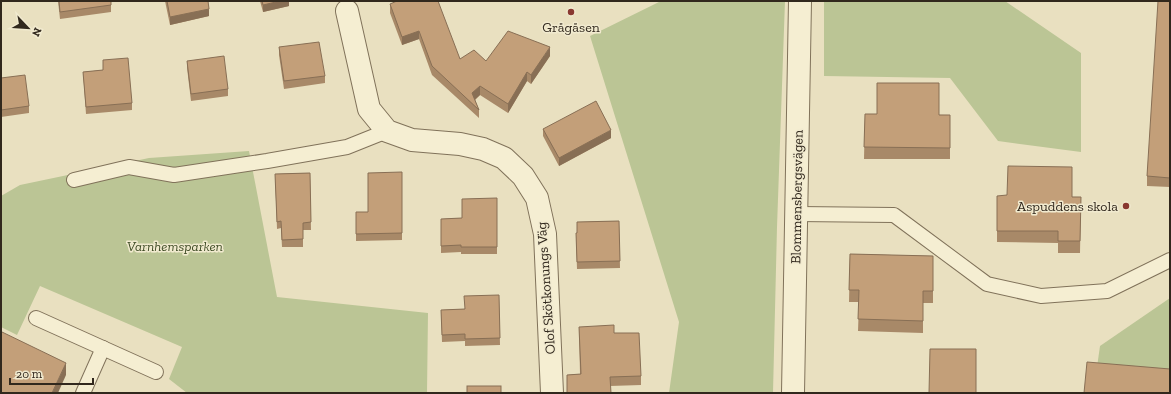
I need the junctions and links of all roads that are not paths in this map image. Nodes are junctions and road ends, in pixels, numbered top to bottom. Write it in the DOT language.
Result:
graph roads {
  1 [pos="800,1"];
  2 [pos="347,11"];
  3 [pos="387,131"];
  4 [pos="74,180"];
  5 [pos="797,214"];
  6 [pos="1170,260"];
  7 [pos="36,318"];
  8 [pos="103,348"];
  9 [pos="156,372"];
  10 [pos="83,393"];
  11 [pos="552,393"];
  12 [pos="793,393"];
  1 -- 5 [label="street, Blommensbergsvägen"];
  2 -- 3 [label="street"];
  3 -- 4 [label="lane"];
  3 -- 11 [label="street, Olof Skötkonungs Väg"];
  5 -- 6 [label="lane"];
  5 -- 12 [label="street, Blommensbergsvägen"];
  7 -- 8 [label="lane"];
  8 -- 9 [label="lane"];
  8 -- 10 [label="lane"];
}
